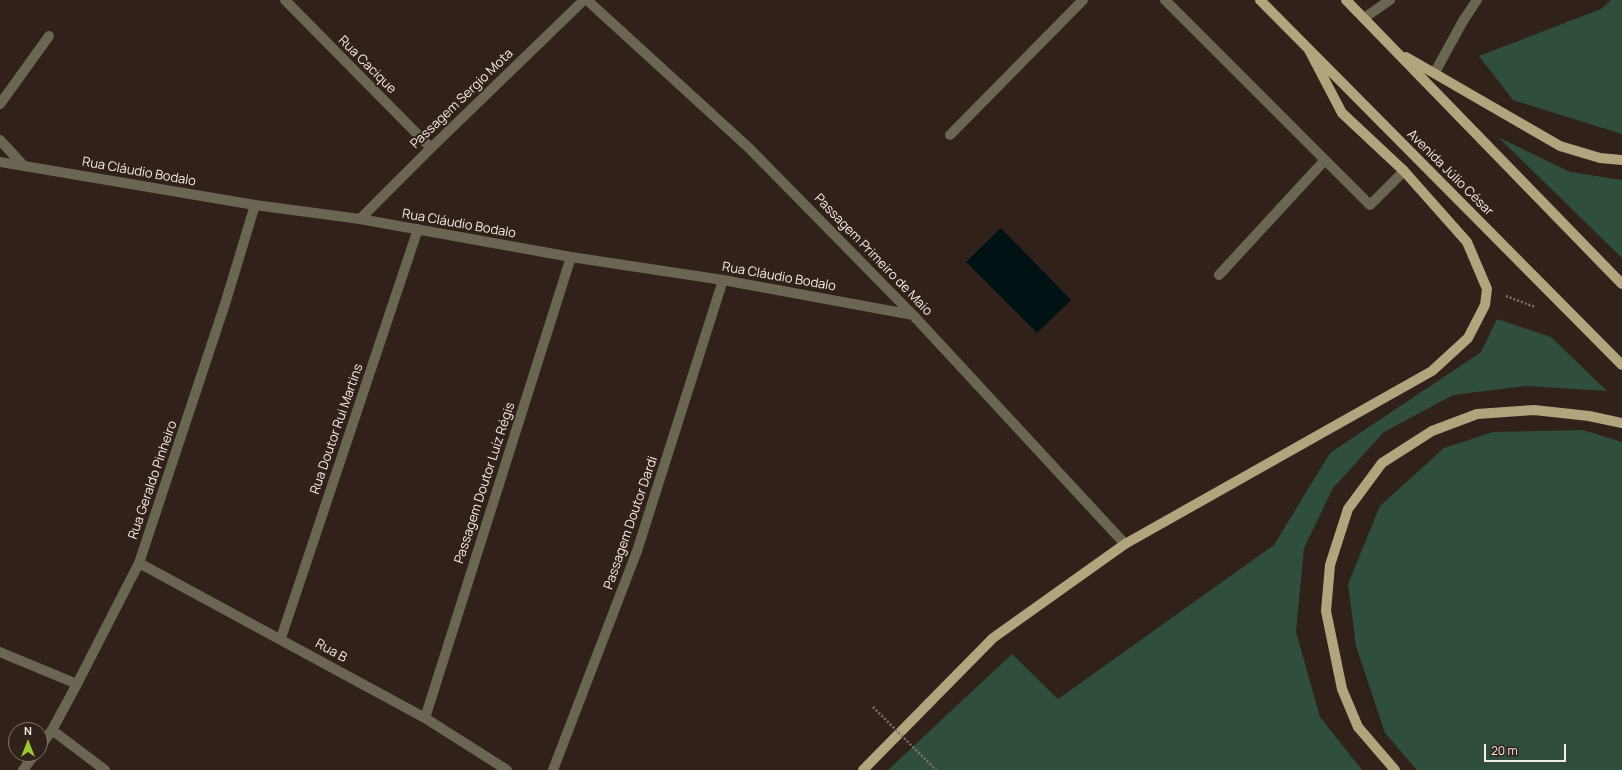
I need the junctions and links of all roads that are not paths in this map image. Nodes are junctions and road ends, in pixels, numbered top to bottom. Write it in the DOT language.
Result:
graph roads {
  1 [pos="285,0"];
  2 [pos="585,0"];
  3 [pos="1083,0"];
  4 [pos="1165,0"];
  5 [pos="1260,0"];
  6 [pos="1346,0"];
  7 [pos="1390,0"];
  8 [pos="1477,0"];
  9 [pos="1364,18"];
  10 [pos="49,36"];
  11 [pos="1309,50"];
  12 [pos="1398,52"];
  13 [pos="1435,72"];
  14 [pos="0,104"];
  15 [pos="950,134"];
  16 [pos="0,140"];
  17 [pos="431,148"];
  18 [pos="1325,160"];
  19 [pos="1622,160"];
  20 [pos="0,162"];
  21 [pos="23,165"];
  22 [pos="1404,170"];
  23 [pos="255,205"];
  24 [pos="360,219"];
  25 [pos="418,229"];
  26 [pos="571,257"];
  27 [pos="1219,275"];
  28 [pos="723,280"];
  29 [pos="1622,284"];
  30 [pos="913,315"];
  31 [pos="1622,365"];
  32 [pos="1622,423"];
  33 [pos="1125,544"];
  34 [pos="139,563"];
  35 [pos="281,638"];
  36 [pos="0,652"];
  37 [pos="77,684"];
  38 [pos="425,718"];
  39 [pos="52,730"];
  40 [pos="48,736"];
  41 [pos="104,770"];
  42 [pos="507,770"];
  43 [pos="553,770"];
  44 [pos="863,770"];
  45 [pos="1394,770"];
  1 -- 17 [label="street, Rua Cacique"];
  2 -- 17 [label="street, Passagem Sergio Mota"];
  2 -- 30 [label="street, Passagem Primeiro de Maio"];
  3 -- 15 [label="street"];
  4 -- 18 [label="street"];
  5 -- 11 [label="main road, Avenida Júlio César"];
  6 -- 9 [label="main road"];
  7 -- 9 [label="street"];
  8 -- 13 [label="street"];
  9 -- 12 [label="main road"];
  10 -- 14 [label="street"];
  11 -- 22 [label="main road"];
  11 -- 31 [label="main road, Avenida Júlio César"];
  12 -- 13 [label="main road"];
  12 -- 29 [label="main road"];
  13 -- 19 [label="main road"];
  16 -- 21 [label="street"];
  17 -- 24 [label="street, Passagem Sergio Mota"];
  18 -- 22 [label="street"];
  18 -- 27 [label="street"];
  20 -- 21 [label="street, Rua Cláudio Bodalo"];
  21 -- 23 [label="street, Rua Cláudio Bodalo"];
  22 -- 33 [label="main road"];
  23 -- 24 [label="street, Rua Cláudio Bodalo"];
  23 -- 34 [label="street, Rua Geraldo Pinheiro"];
  24 -- 25 [label="street, Rua Cláudio Bodalo"];
  25 -- 26 [label="street, Rua Cláudio Bodalo"];
  25 -- 35 [label="street, Rua Doutor Rui Martins"];
  26 -- 28 [label="street, Rua Cláudio Bodalo"];
  26 -- 38 [label="street, Passagem Doutor Luíz Régis"];
  28 -- 30 [label="street, Rua Cláudio Bodalo"];
  28 -- 43 [label="street, Passagem Doutor Dardi"];
  30 -- 33 [label="street, Passagem Primeiro de Maio"];
  32 -- 45 [label="main road"];
  33 -- 44 [label="main road"];
  34 -- 35 [label="street, Rua B"];
  34 -- 37 [label="street, Rua Geraldo Pinheiro"];
  35 -- 38 [label="street, Rua B"];
  36 -- 37 [label="street"];
  37 -- 39 [label="street, Rua Geraldo Pinheiro"];
  38 -- 42 [label="street, Rua B"];
  39 -- 40 [label="street, Rua Geraldo Pinheiro"];
  39 -- 41 [label="street"];
}
